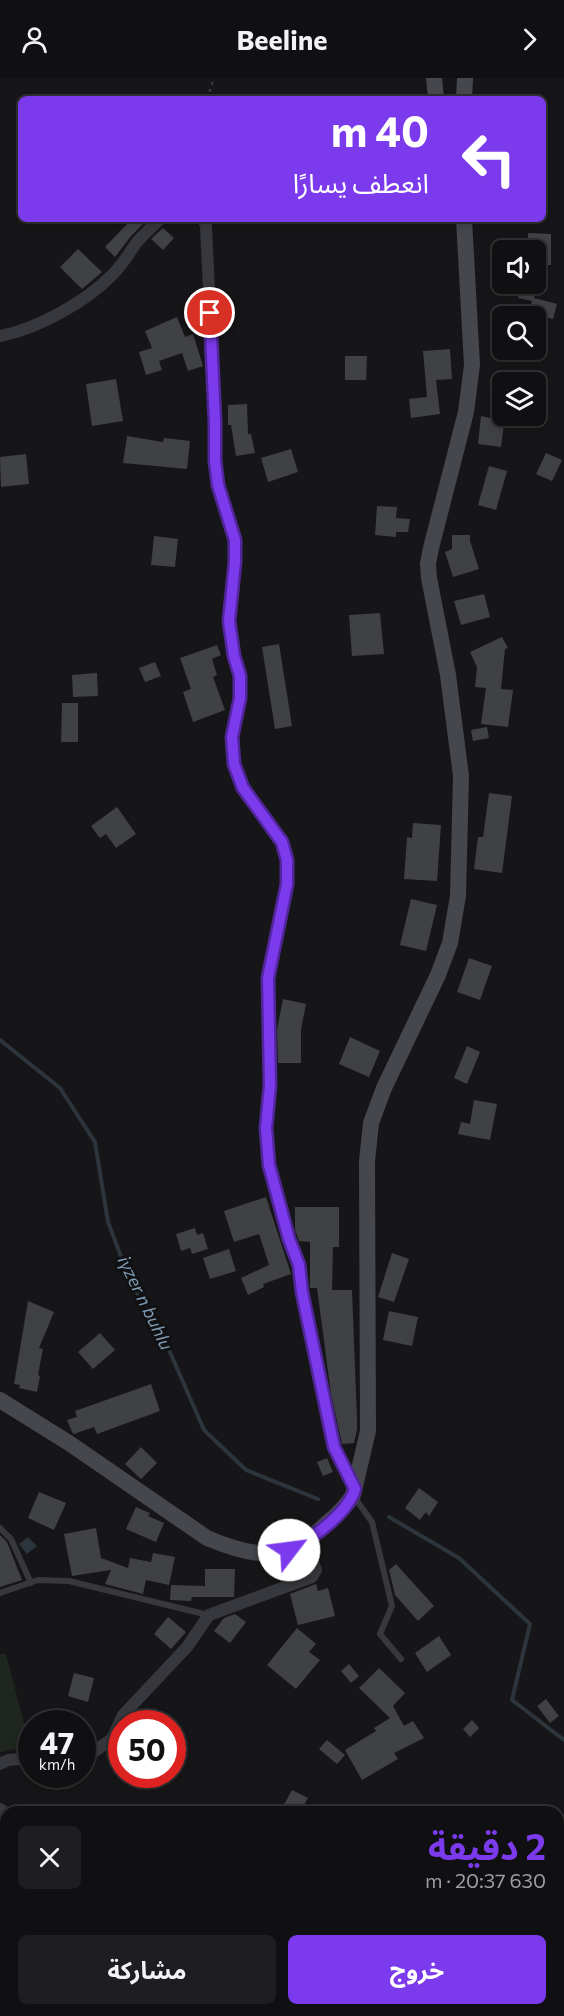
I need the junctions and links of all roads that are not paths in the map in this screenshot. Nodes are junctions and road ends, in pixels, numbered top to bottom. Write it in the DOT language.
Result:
graph roads {
  1 [pos="434,78"];
  2 [pos="465,78"];
  3 [pos="436,96"];
  4 [pos="464,96"];
  5 [pos="157,222"];
  6 [pos="204,222"];
  7 [pos="464,222"];
  8 [pos="0,336"];
  9 [pos="0,1400"];
  10 [pos="352,1496"];
  11 [pos="0,1528"];
  12 [pos="309,1540"];
  13 [pos="31,1583"];
  14 [pos="0,1593"];
  15 [pos="209,1615"];
  16 [pos="401,1659"];
  17 [pos="96,1750"];
  18 [pos="18,1759"];
  19 [pos="0,1764"];
  1 -- 3 [label="main road"];
  2 -- 4 [label="main road"];
  5 -- 8 [label="street"];
  6 -- 10 [label="street"];
  7 -- 10 [label="main road"];
  9 -- 12 [label="main road"];
  10 -- 12 [label="main road"];
  10 -- 16 [label="lane"];
  11 -- 13 [label="lane"];
  12 -- 15 [label="street"];
  13 -- 14 [label="lane"];
  13 -- 15 [label="lane"];
  15 -- 17 [label="street"];
  18 -- 19 [label="street"];
}
